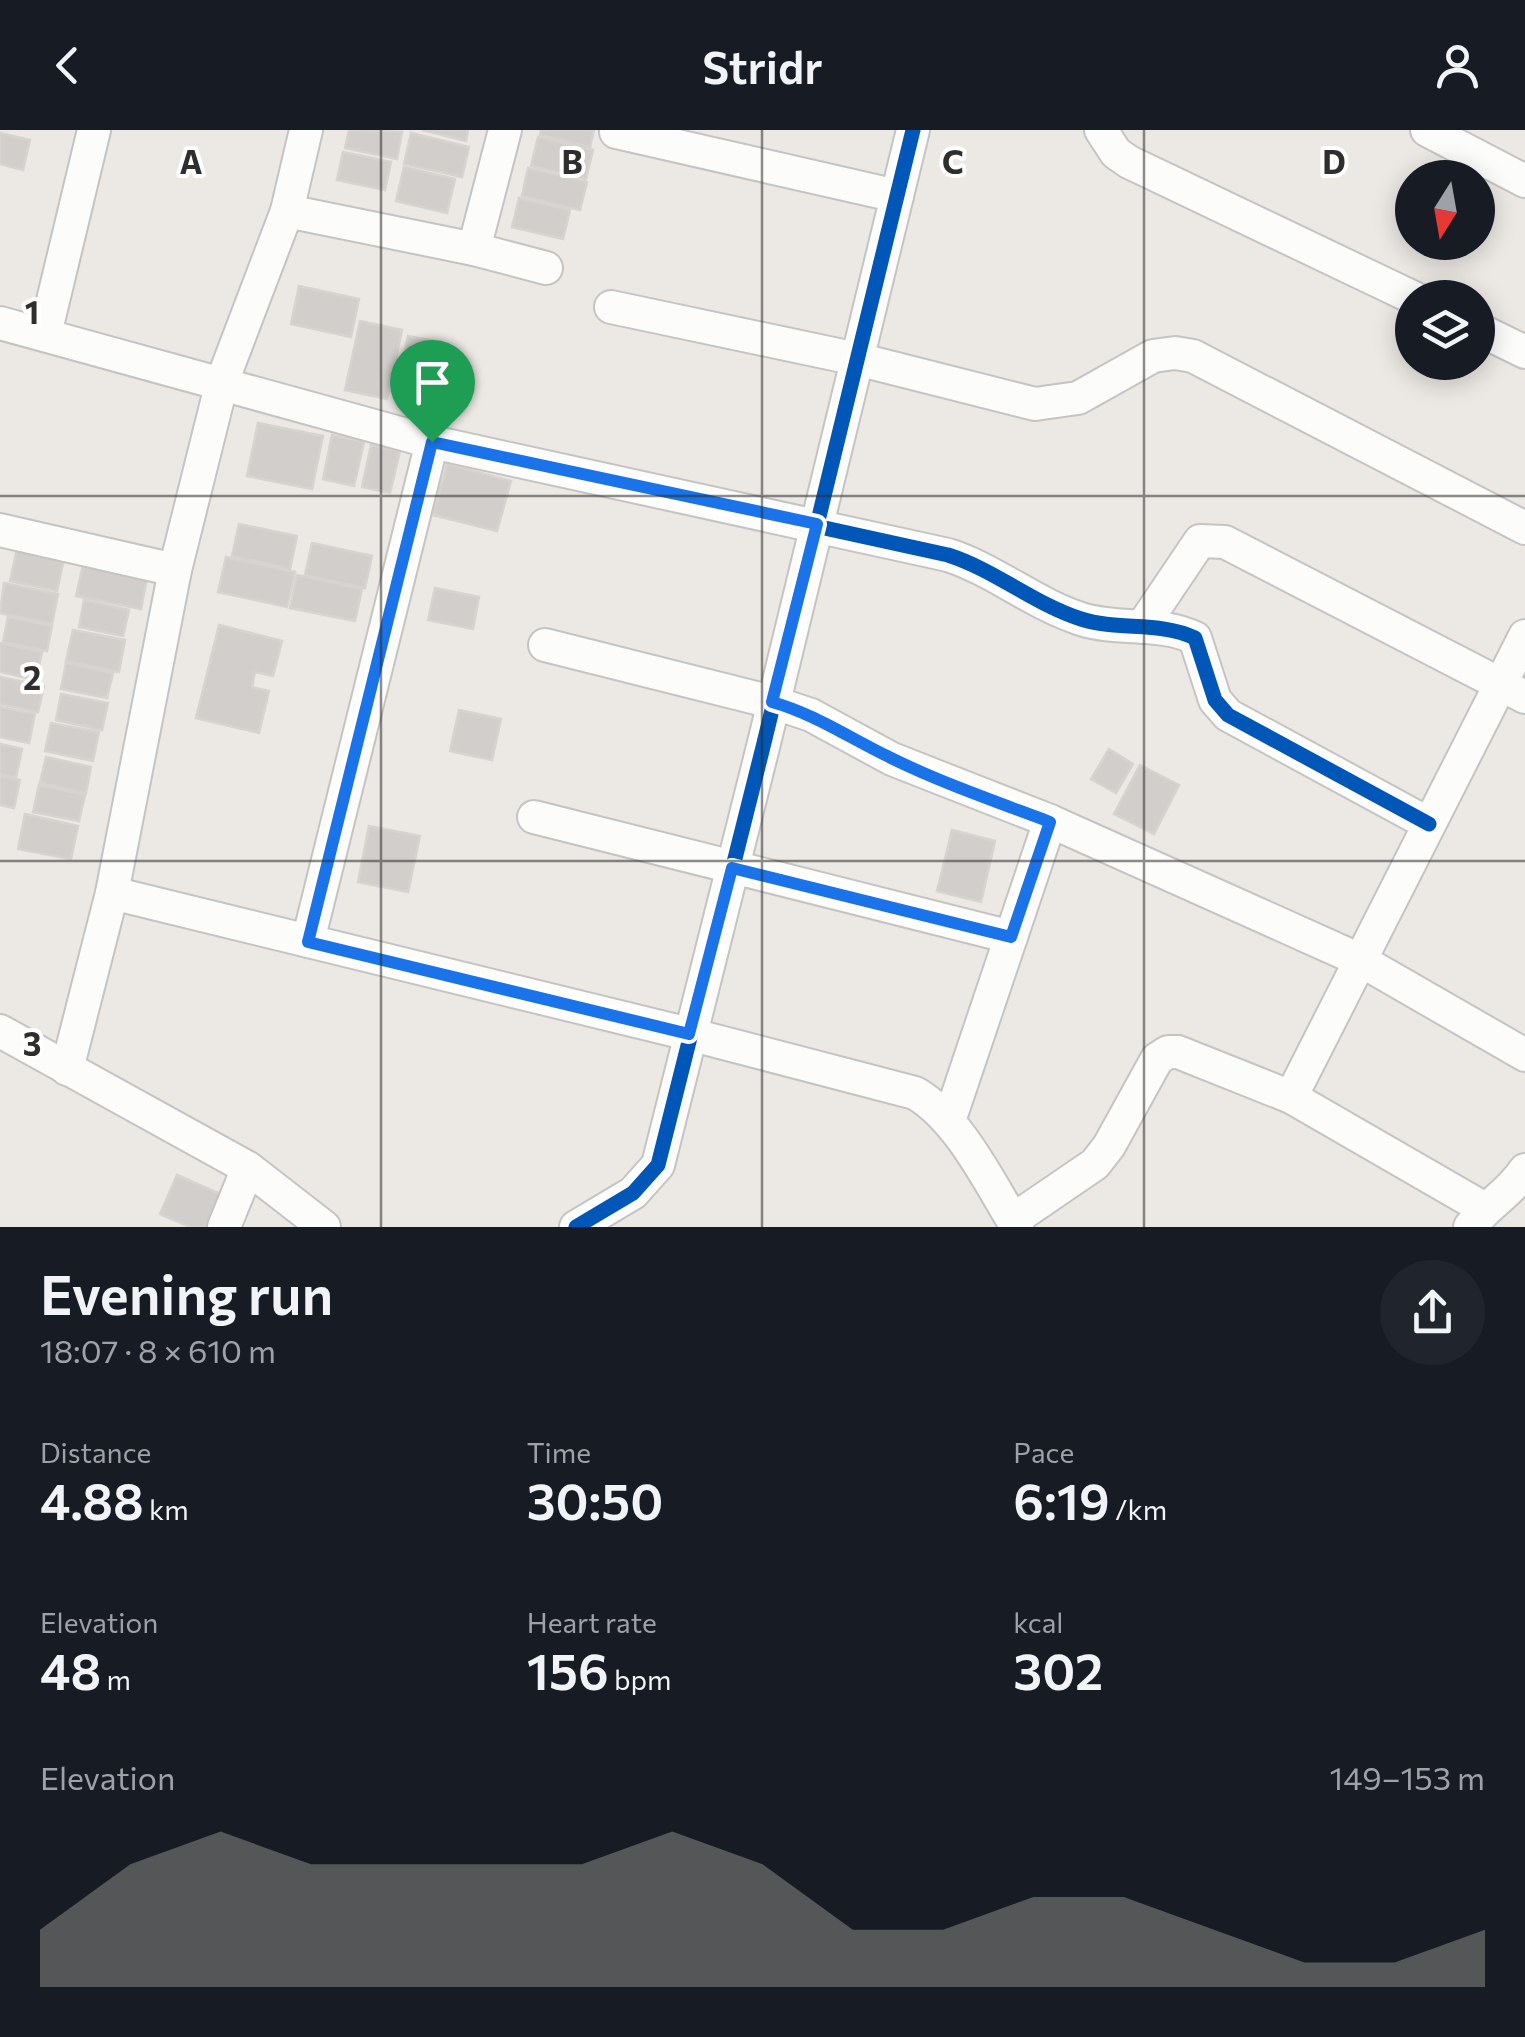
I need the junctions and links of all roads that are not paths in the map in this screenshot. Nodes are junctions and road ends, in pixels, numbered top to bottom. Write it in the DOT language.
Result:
graph roads {
  1 [pos="94,130"];
  2 [pos="306,130"];
  3 [pos="504,130"];
  4 [pos="913,130"];
  5 [pos="1101,130"];
  6 [pos="1427,130"];
  7 [pos="616,132"];
  8 [pos="1525,182"];
  9 [pos="897,196"];
  10 [pos="287,211"];
  11 [pos="474,249"];
  12 [pos="546,268"];
  13 [pos="1395,289"];
  14 [pos="612,308"];
  15 [pos="0,323"];
  16 [pos="45,334"];
  17 [pos="1495,337"];
  18 [pos="1525,352"];
  19 [pos="858,359"];
  20 [pos="222,382"];
  21 [pos="432,442"];
  22 [pos="817,524"];
  23 [pos="1525,528"];
  24 [pos="0,530"];
  25 [pos="176,570"];
  26 [pos="1142,627"];
  27 [pos="1525,636"];
  28 [pos="546,646"];
  29 [pos="1513,690"];
  30 [pos="772,702"];
  31 [pos="534,818"];
  32 [pos="1050,822"];
  33 [pos="1430,824"];
  34 [pos="732,868"];
  35 [pos="112,892"];
  36 [pos="1011,937"];
  37 [pos="308,942"];
  38 [pos="1360,960"];
  39 [pos="0,1031"];
  40 [pos="689,1034"];
  41 [pos="1525,1055"];
  42 [pos="67,1069"];
  43 [pos="1291,1097"];
  44 [pos="949,1122"];
  45 [pos="248,1168"];
  46 [pos="1503,1200"];
  47 [pos="1015,1224"];
  48 [pos="224,1227"];
  49 [pos="324,1227"];
  50 [pos="576,1227"];
  1 -- 16 [label="street"];
  2 -- 10 [label="street"];
  3 -- 11 [label="street"];
  4 -- 9 [label="street"];
  5 -- 13 [label="street"];
  6 -- 8 [label="street"];
  7 -- 9 [label="street"];
  9 -- 19 [label="street"];
  10 -- 11 [label="street"];
  10 -- 20 [label="street"];
  11 -- 12 [label="street"];
  14 -- 19 [label="street"];
  15 -- 16 [label="street"];
  16 -- 20 [label="street"];
  17 -- 18 [label="street"];
  19 -- 22 [label="street"];
  19 -- 23 [label="street"];
  20 -- 21 [label="street"];
  20 -- 25 [label="street"];
  21 -- 22 [label="street"];
  21 -- 37 [label="street"];
  22 -- 26 [label="street"];
  22 -- 30 [label="street"];
  24 -- 25 [label="street"];
  25 -- 35 [label="street"];
  26 -- 29 [label="street"];
  26 -- 33 [label="street"];
  27 -- 29 [label="street"];
  28 -- 30 [label="street"];
  29 -- 33 [label="street"];
  30 -- 32 [label="street"];
  30 -- 34 [label="street"];
  31 -- 34 [label="street"];
  32 -- 36 [label="street"];
  32 -- 38 [label="street"];
  33 -- 38 [label="street"];
  34 -- 36 [label="street"];
  34 -- 40 [label="street"];
  35 -- 37 [label="street"];
  35 -- 42 [label="street"];
  36 -- 44 [label="street"];
  37 -- 40 [label="street"];
  38 -- 41 [label="street"];
  38 -- 43 [label="street"];
  39 -- 42 [label="street"];
  40 -- 44 [label="street"];
  40 -- 50 [label="street"];
  42 -- 45 [label="street"];
  43 -- 46 [label="street"];
  43 -- 47 [label="street"];
  44 -- 47 [label="street"];
  45 -- 48 [label="street"];
  45 -- 49 [label="street"];
}
